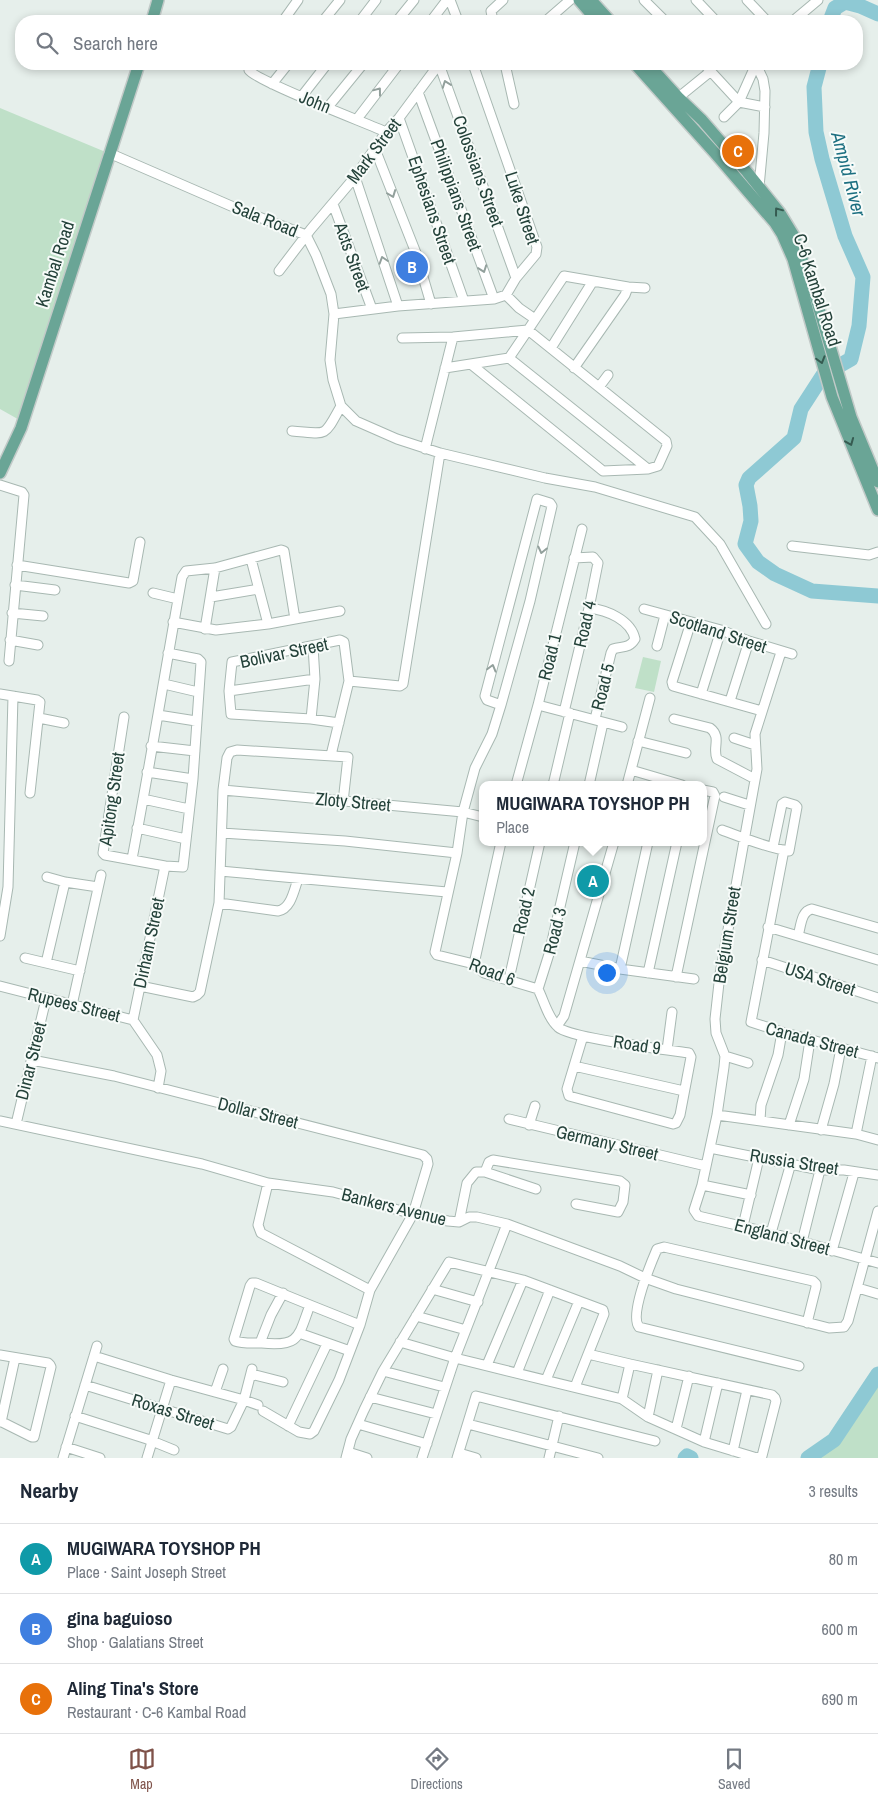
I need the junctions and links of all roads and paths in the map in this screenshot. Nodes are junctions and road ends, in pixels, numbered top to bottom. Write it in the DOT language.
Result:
graph roads {
  1 [pos="158,0"];
  2 [pos="298,0"];
  3 [pos="340,0"];
  4 [pos="376,0"];
  5 [pos="414,0"];
  6 [pos="449,0"];
  7 [pos="503,0"];
  8 [pos="570,0"];
  9 [pos="579,0"];
  10 [pos="592,0"];
  11 [pos="644,0"];
  12 [pos="696,0"];
  13 [pos="747,0"];
  14 [pos="818,0"];
  15 [pos="808,3"];
  16 [pos="154,15"];
  17 [pos="287,15"];
  18 [pos="327,15"];
  19 [pos="365,15"];
  20 [pos="402,15"];
  21 [pos="436,15"];
  22 [pos="455,15"];
  23 [pos="492,15"];
  24 [pos="553,15"];
  25 [pos="592,15"];
  26 [pos="605,15"];
  27 [pos="659,15"];
  28 [pos="710,15"];
  29 [pos="761,15"];
  30 [pos="798,15"];
  31 [pos="137,70"];
  32 [pos="249,70"];
  33 [pos="283,70"];
  34 [pos="322,70"];
  35 [pos="358,70"];
  36 [pos="394,70"];
  37 [pos="434,70"];
  38 [pos="441,70"];
  39 [pos="475,70"];
  40 [pos="505,70"];
  41 [pos="641,70"];
  42 [pos="652,70"];
  43 [pos="753,70"];
  44 [pos="759,70"];
  45 [pos="711,71"];
  46 [pos="272,84"];
  47 [pos="418,92"];
  48 [pos="302,96"];
  49 [pos="674,101"];
  50 [pos="739,102"];
  51 [pos="514,104"];
  52 [pos="328,107"];
  53 [pos="765,107"];
  54 [pos="724,117"];
  55 [pos="399,118"];
  56 [pos="357,119"];
  57 [pos="386,132"];
  58 [pos="374,149"];
  59 [pos="109,153"];
  60 [pos="355,177"];
  61 [pos="759,187"];
  62 [pos="333,204"];
  63 [pos="306,235"];
  64 [pos="279,271"];
  65 [pos="516,278"];
  66 [pos="593,281"];
  67 [pos="628,288"];
  68 [pos="645,288"];
  69 [pos="506,295"];
  70 [pos="494,299"];
  71 [pos="464,301"];
  72 [pos="431,304"];
  73 [pos="398,306"];
  74 [pos="372,309"];
  75 [pos="334,314"];
  76 [pos="535,319"];
  77 [pos="816,322"];
  78 [pos="528,330"];
  79 [pos="453,337"];
  80 [pos="402,338"];
  81 [pos="551,348"];
  82 [pos="509,358"];
  83 [pos="472,365"];
  84 [pos="445,368"];
  85 [pos="574,368"];
  86 [pos="608,375"];
  87 [pos="599,387"];
  88 [pos="341,406"];
  89 [pos="292,431"];
  90 [pos="425,449"];
  91 [pos="440,454"];
  92 [pos="648,469"];
  93 [pos="0,473"];
  94 [pos="878,482"];
  95 [pos="0,485"];
  96 [pos="878,510"];
  97 [pos="582,529"];
  98 [pos="140,542"];
  99 [pos="792,546"];
  100 [pos="878,552"];
  101 [pos="574,558"];
  102 [pos="251,559"];
  103 [pos="17,565"];
  104 [pos="215,568"];
  105 [pos="15,585"];
  106 [pos="259,589"];
  107 [pos="55,590"];
  108 [pos="154,593"];
  109 [pos="211,597"];
  110 [pos="178,600"];
  111 [pos="589,608"];
  112 [pos="644,608"];
  113 [pos="340,611"];
  114 [pos="12,613"];
  115 [pos="665,615"];
  116 [pos="43,616"];
  117 [pos="295,619"];
  118 [pos="173,622"];
  119 [pos="691,622"];
  120 [pos="268,624"];
  121 [pos="766,624"];
  122 [pos="205,629"];
  123 [pos="721,630"];
  124 [pos="10,640"];
  125 [pos="749,641"];
  126 [pos="38,644"];
  127 [pos="313,646"];
  128 [pos="657,646"];
  129 [pos="781,652"];
  130 [pos="168,653"];
  131 [pos="792,654"];
  132 [pos="9,661"];
  133 [pos="315,678"];
  134 [pos="349,681"];
  135 [pos="164,684"];
  136 [pos="229,691"];
  137 [pos="198,692"];
  138 [pos="0,694"];
  139 [pos="700,694"];
  140 [pos="13,696"];
  141 [pos="650,698"];
  142 [pos="730,701"];
  143 [pos="501,705"];
  144 [pos="538,705"];
  145 [pos="762,711"];
  146 [pos="568,712"];
  147 [pos="158,715"];
  148 [pos="124,716"];
  149 [pos="39,718"];
  150 [pos="674,718"];
  151 [pos="311,719"];
  152 [pos="196,721"];
  153 [pos="599,721"];
  154 [pos="64,723"];
  155 [pos="339,723"];
  156 [pos="622,727"];
  157 [pos="734,738"];
  158 [pos="638,741"];
  159 [pos="755,744"];
  160 [pos="151,746"];
  161 [pos="195,751"];
  162 [pos="686,753"];
  163 [pos="331,755"];
  164 [pos="631,770"];
  165 [pos="147,772"];
  166 [pos="193,779"];
  167 [pos="755,779"];
  168 [pos="517,781"];
  169 [pos="554,781"];
  170 [pos="590,781"];
  171 [pos="628,781"];
  172 [pos="659,781"];
  173 [pos="223,790"];
  174 [pos="708,791"];
  175 [pos="30,792"];
  176 [pos="724,797"];
  177 [pos="143,799"];
  178 [pos="343,802"];
  179 [pos="749,805"];
  180 [pos="189,809"];
  181 [pos="463,812"];
  182 [pos="479,816"];
  183 [pos="138,828"];
  184 [pos="722,830"];
  185 [pos="222,833"];
  186 [pos="707,833"];
  187 [pos="186,838"];
  188 [pos="744,838"];
  189 [pos="500,846"];
  190 [pos="539,846"];
  191 [pos="575,846"];
  192 [pos="613,846"];
  193 [pos="647,846"];
  194 [pos="676,846"];
  195 [pos="704,846"];
  196 [pos="773,847"];
  197 [pos="784,850"];
  198 [pos="457,853"];
  199 [pos="132,859"];
  200 [pos="165,866"];
  201 [pos="220,871"];
  202 [pos="101,875"];
  203 [pos="47,877"];
  204 [pos="298,879"];
  205 [pos="65,882"];
  206 [pos="4,887"];
  207 [pos="98,887"];
  208 [pos="447,892"];
  209 [pos="219,903"];
  210 [pos="768,927"];
  211 [pos="878,928"];
  212 [pos="0,936"];
  213 [pos="798,936"];
  214 [pos="25,958"];
  215 [pos="762,960"];
  216 [pos="878,960"];
  217 [pos="580,962"];
  218 [pos="46,963"];
  219 [pos="474,964"];
  220 [pos="620,969"];
  221 [pos="80,971"];
  222 [pos="648,973"];
  223 [pos="676,977"];
  224 [pos="509,979"];
  225 [pos="694,979"];
  226 [pos="0,986"];
  227 [pos="140,986"];
  228 [pos="538,989"];
  229 [pos="878,998"];
  230 [pos="46,999"];
  231 [pos="72,1005"];
  232 [pos="672,1012"];
  233 [pos="133,1020"];
  234 [pos="557,1026"];
  235 [pos="782,1032"];
  236 [pos="583,1036"];
  237 [pos="810,1040"];
  238 [pos="842,1048"];
  239 [pos="667,1050"];
  240 [pos="725,1056"];
  241 [pos="875,1057"];
  242 [pos="32,1060"];
  243 [pos="748,1063"];
  244 [pos="574,1066"];
  245 [pos="158,1088"];
  246 [pos="684,1091"];
  247 [pos="535,1106"];
  248 [pos="717,1115"];
  249 [pos="509,1119"];
  250 [pos="760,1120"];
  251 [pos="0,1121"];
  252 [pos="16,1124"];
  253 [pos="789,1124"];
  254 [pos="529,1126"];
  255 [pos="820,1130"];
  256 [pos="856,1134"];
  257 [pos="878,1140"];
  258 [pos="710,1148"];
  259 [pos="759,1158"];
  260 [pos="791,1163"];
  261 [pos="706,1166"];
  262 [pos="820,1170"];
  263 [pos="485,1172"];
  264 [pos="854,1173"];
  265 [pos="878,1175"];
  266 [pos="268,1183"];
  267 [pos="702,1185"];
  268 [pos="536,1189"];
  269 [pos="751,1195"];
  270 [pos="576,1204"];
  271 [pos="878,1211"];
  272 [pos="413,1214"];
  273 [pos="698,1216"];
  274 [pos="459,1222"];
  275 [pos="507,1224"];
  276 [pos="743,1226"];
  277 [pos="771,1233"];
  278 [pos="875,1234"];
  279 [pos="802,1242"];
  280 [pos="832,1250"];
  281 [pos="865,1259"];
  282 [pos="878,1263"];
  283 [pos="489,1271"];
  284 [pos="645,1278"];
  285 [pos="523,1280"];
  286 [pos="858,1288"];
  287 [pos="432,1289"];
  288 [pos="370,1290"];
  289 [pos="550,1290"];
  290 [pos="283,1293"];
  291 [pos="878,1294"];
  292 [pos="579,1301"];
  293 [pos="478,1302"];
  294 [pos="310,1305"];
  295 [pos="416,1316"];
  296 [pos="807,1323"];
  297 [pos="360,1325"];
  298 [pos="466,1330"];
  299 [pos="299,1333"];
  300 [pos="400,1342"];
  301 [pos="260,1343"];
  302 [pos="327,1344"];
  303 [pos="97,1346"];
  304 [pos="350,1351"];
  305 [pos="588,1354"];
  306 [pos="0,1355"];
  307 [pos="94,1356"];
  308 [pos="15,1358"];
  309 [pos="455,1358"];
  310 [pos="630,1364"];
  311 [pos="487,1365"];
  312 [pos="799,1366"];
  313 [pos="223,1369"];
  314 [pos="658,1370"];
  315 [pos="383,1371"];
  316 [pos="516,1373"];
  317 [pos="689,1376"];
  318 [pos="171,1380"];
  319 [pos="546,1380"];
  320 [pos="283,1382"];
  321 [pos="718,1383"];
  322 [pos="85,1385"];
  323 [pos="444,1387"];
  324 [pos="575,1387"];
  325 [pos="747,1390"];
  326 [pos="215,1392"];
  327 [pos="370,1397"];
  328 [pos="622,1399"];
  329 [pos="244,1400"];
  330 [pos="163,1410"];
  331 [pos="436,1414"];
  332 [pos="75,1416"];
  333 [pos="559,1416"];
  334 [pos="648,1417"];
  335 [pos="1,1422"];
  336 [pos="358,1424"];
  337 [pos="468,1424"];
  338 [pos="288,1426"];
  339 [pos="676,1430"];
  340 [pos="655,1441"];
  341 [pos="153,1442"];
  342 [pos="704,1442"];
  343 [pos="427,1444"];
  344 [pos="552,1446"];
  345 [pos="66,1447"];
  346 [pos="174,1450"];
  347 [pos="732,1451"];
  348 [pos="347,1455"];
  349 [pos="458,1456"];
  350 [pos="63,1458"];
  351 [pos="100,1458"];
  352 [pos="147,1458"];
  353 [pos="367,1458"];
  354 [pos="422,1458"];
  355 [pos="476,1458"];
  356 [pos="549,1458"];
  357 [pos="598,1458"];
  1 -- 16 [label="main road"];
  2 -- 17 [label="street"];
  3 -- 18 [label="street"];
  4 -- 19 [label="street"];
  5 -- 20 [label="street"];
  6 -- 21 [label="street"];
  6 -- 22 [label="street"];
  7 -- 23 [label="street"];
  8 -- 24 [label="street"];
  9 -- 25 [label="main road"];
  10 -- 26 [label="main road"];
  11 -- 27 [label="street"];
  12 -- 28 [label="street"];
  13 -- 29 [label="street"];
  14 -- 15 [label="street"];
  15 -- 30 [label="street"];
  31 -- 59 [label="main road, Kambal Road"];
  32 -- 46 [label="street, John"];
  33 -- 46 [label="street"];
  34 -- 48 [label="street"];
  35 -- 52 [label="street"];
  56 -- 36 [label="street, one-way"];
  37 -- 47 [label="street, Mark Street"];
  65 -- 38 [label="street, Colossians Street, one-way"];
  39 -- 65 [label="street, Luke Street"];
  40 -- 51 [label="street"];
  41 -- 49 [label="main road, C-6 Kambal Road"];
  42 -- 49 [label="main road, C-6 Kambal Road"];
  43 -- 50 [label="street"];
  44 -- 53 [label="street"];
  45 -- 49 [label="street"];
  45 -- 50 [label="street"];
  46 -- 48 [label="street, John"];
  47 -- 55 [label="street, Mark Street"];
  47 -- 70 [label="street, Philippians Street, one-way"];
  48 -- 52 [label="street, John"];
  49 -- 61 [label="main road, C-6 Kambal Road"];
  49 -- 77 [label="main road, C-6 Kambal Road"];
  50 -- 53 [label="street"];
  50 -- 54 [label="street"];
  52 -- 56 [label="street, John"];
  53 -- 61 [label="street"];
  55 -- 57 [label="street, Mark Street"];
  55 -- 71 [label="street, Ephesians Street"];
  56 -- 57 [label="street, John"];
  57 -- 58 [label="street, Mark Street"];
  58 -- 60 [label="street, Mark Street"];
  58 -- 72 [label="street, one-way"];
  59 -- 63 [label="street, Sala Road"];
  59 -- 93 [label="main road, Kambal Road"];
  60 -- 62 [label="street, Mark Street"];
  73 -- 60 [label="street, one-way"];
  77 -- 61 [label="main road, C-6 Kambal Road, one-way"];
  62 -- 63 [label="street, Mark Street"];
  62 -- 74 [label="street, Acts Street"];
  63 -- 64 [label="street, Mark Street"];
  63 -- 75 [label="street, Sala Road"];
  65 -- 69 [label="street, Luke Street"];
  66 -- 67 [label="street"];
  66 -- 76 [label="street"];
  66 -- 81 [label="street"];
  67 -- 68 [label="street"];
  67 -- 85 [label="street"];
  69 -- 70 [label="street"];
  69 -- 76 [label="street"];
  70 -- 71 [label="street"];
  71 -- 72 [label="street"];
  72 -- 73 [label="street"];
  73 -- 74 [label="street"];
  74 -- 75 [label="street"];
  75 -- 88 [label="street, Sala Road"];
  76 -- 78 [label="street"];
  77 -- 94 [label="main road, C-6 Kambal Road"];
  77 -- 96 [label="main road, C-6 Kambal Road, one-way"];
  78 -- 79 [label="street"];
  78 -- 81 [label="street"];
  78 -- 82 [label="street"];
  79 -- 80 [label="street"];
  79 -- 84 [label="street"];
  81 -- 85 [label="street"];
  82 -- 83 [label="street"];
  82 -- 92 [label="street"];
  83 -- 84 [label="street"];
  83 -- 92 [label="street"];
  84 -- 90 [label="street"];
  85 -- 87 [label="street"];
  86 -- 87 [label="street"];
  87 -- 92 [label="street"];
  88 -- 89 [label="street"];
  88 -- 90 [label="street"];
  90 -- 91 [label="street"];
  91 -- 121 [label="street"];
  91 -- 134 [label="street"];
  95 -- 103 [label="street"];
  97 -- 101 [label="street, Road 1"];
  98 -- 103 [label="street"];
  99 -- 100 [label="street"];
  101 -- 111 [label="street, Road 4"];
  101 -- 144 [label="street, Road 1"];
  102 -- 104 [label="street"];
  102 -- 106 [label="street"];
  102 -- 117 [label="street"];
  103 -- 105 [label="street"];
  104 -- 109 [label="street"];
  104 -- 110 [label="street"];
  105 -- 107 [label="street"];
  105 -- 114 [label="street"];
  106 -- 109 [label="street"];
  106 -- 120 [label="street"];
  108 -- 110 [label="street"];
  109 -- 122 [label="street"];
  110 -- 118 [label="street"];
  111 -- 146 [label="street, Road 4"];
  111 -- 153 [label="street, Road 5"];
  112 -- 115 [label="street, Scotland Street"];
  113 -- 117 [label="street"];
  114 -- 116 [label="street"];
  114 -- 124 [label="street"];
  115 -- 119 [label="street, Scotland Street"];
  115 -- 128 [label="street"];
  117 -- 120 [label="street"];
  118 -- 122 [label="street"];
  118 -- 130 [label="street"];
  119 -- 123 [label="street, Scotland Street"];
  119 -- 139 [label="street"];
  120 -- 122 [label="street"];
  123 -- 125 [label="street, Scotland Street"];
  123 -- 139 [label="street"];
  124 -- 126 [label="street"];
  124 -- 132 [label="street"];
  125 -- 129 [label="street, Scotland Street"];
  125 -- 142 [label="street"];
  127 -- 133 [label="street"];
  127 -- 134 [label="street, Bolivar Street"];
  127 -- 136 [label="street, Bolivar Street"];
  129 -- 131 [label="street, Scotland Street"];
  129 -- 145 [label="street, Belgium Street"];
  130 -- 135 [label="street"];
  130 -- 137 [label="street"];
  133 -- 136 [label="street"];
  133 -- 151 [label="street"];
  134 -- 155 [label="street"];
  135 -- 137 [label="street"];
  135 -- 147 [label="street"];
  136 -- 151 [label="street, Bolivar Street"];
  137 -- 152 [label="street"];
  138 -- 140 [label="street"];
  139 -- 142 [label="street"];
  140 -- 149 [label="street"];
  140 -- 206 [label="street"];
  141 -- 158 [label="street"];
  142 -- 145 [label="street"];
  143 -- 143 [label="street, one-way"];
  143 -- 181 [label="street"];
  144 -- 146 [label="street"];
  144 -- 168 [label="street, Road 1"];
  145 -- 159 [label="street, Belgium Street"];
  146 -- 153 [label="street"];
  146 -- 169 [label="street"];
  147 -- 152 [label="street"];
  147 -- 160 [label="street"];
  148 -- 199 [label="street, Apitong Street"];
  149 -- 154 [label="street"];
  149 -- 175 [label="street"];
  150 -- 167 [label="street"];
  151 -- 155 [label="street, Bolivar Street"];
  152 -- 161 [label="street"];
  153 -- 156 [label="street"];
  153 -- 170 [label="street"];
  155 -- 163 [label="street"];
  157 -- 159 [label="street"];
  158 -- 162 [label="street"];
  158 -- 164 [label="street"];
  159 -- 167 [label="street, Belgium Street"];
  160 -- 161 [label="street"];
  160 -- 165 [label="street"];
  161 -- 166 [label="street"];
  163 -- 173 [label="street"];
  163 -- 178 [label="street"];
  164 -- 171 [label="street"];
  164 -- 172 [label="street"];
  165 -- 166 [label="street"];
  165 -- 177 [label="street"];
  166 -- 180 [label="street"];
  167 -- 179 [label="street, Belgium Street"];
  173 -- 178 [label="street, Zloty Street"];
  173 -- 185 [label="street"];
  174 -- 186 [label="street"];
  176 -- 179 [label="street"];
  177 -- 180 [label="street"];
  177 -- 183 [label="street"];
  178 -- 181 [label="street, Zloty Street"];
  179 -- 188 [label="street, Belgium Street"];
  180 -- 187 [label="street"];
  181 -- 182 [label="street, Zloty Street"];
  181 -- 198 [label="street"];
  183 -- 187 [label="street"];
  183 -- 199 [label="street"];
  184 -- 188 [label="street"];
  185 -- 198 [label="street"];
  185 -- 201 [label="street"];
  187 -- 200 [label="street"];
  188 -- 196 [label="street"];
  188 -- 240 [label="street, Belgium Street"];
  189 -- 219 [label="street"];
  190 -- 224 [label="street, Road 2"];
  191 -- 228 [label="street, Road 3"];
  192 -- 217 [label="street"];
  193 -- 220 [label="street"];
  194 -- 222 [label="street"];
  195 -- 223 [label="street"];
  196 -- 197 [label="street"];
  196 -- 197 [label="street"];
  197 -- 210 [label="street"];
  198 -- 208 [label="street"];
  199 -- 200 [label="street"];
  200 -- 227 [label="street, Dirham Street"];
  201 -- 204 [label="street"];
  201 -- 209 [label="street"];
  202 -- 207 [label="street"];
  203 -- 205 [label="street"];
  204 -- 208 [label="street"];
  204 -- 209 [label="street"];
  205 -- 207 [label="street"];
  205 -- 218 [label="street"];
  206 -- 212 [label="street"];
  207 -- 221 [label="street"];
  208 -- 219 [label="street, Road 6"];
  209 -- 227 [label="street"];
  210 -- 213 [label="street"];
  210 -- 215 [label="street"];
  211 -- 213 [label="street"];
  213 -- 216 [label="street"];
  214 -- 218 [label="street"];
  215 -- 229 [label="street, USA Street"];
  215 -- 235 [label="street, Canada Street"];
  217 -- 220 [label="street"];
  217 -- 234 [label="street"];
  218 -- 221 [label="street"];
  219 -- 224 [label="street, Road 6"];
  220 -- 222 [label="street"];
  221 -- 231 [label="street"];
  222 -- 223 [label="street"];
  223 -- 225 [label="street"];
  224 -- 228 [label="street, Road 6"];
  226 -- 230 [label="street, Rupees Street"];
  227 -- 233 [label="street, Dirham Street"];
  228 -- 234 [label="street, Road 6"];
  230 -- 231 [label="street, Rupees Street"];
  230 -- 242 [label="street, Dinar Street"];
  231 -- 233 [label="street, Rupees Street"];
  232 -- 239 [label="street"];
  233 -- 245 [label="street, Rupees Street"];
  234 -- 236 [label="street"];
  235 -- 237 [label="street, Canada Street"];
  235 -- 250 [label="street"];
  236 -- 239 [label="street, Road 9"];
  236 -- 244 [label="street"];
  237 -- 238 [label="street, Canada Street"];
  237 -- 253 [label="street"];
  238 -- 241 [label="street, Canada Street"];
  238 -- 255 [label="street"];
  239 -- 246 [label="street, Road 9"];
  240 -- 243 [label="street"];
  240 -- 248 [label="street, Belgium Street"];
  241 -- 256 [label="street"];
  242 -- 245 [label="street, Dollar Street"];
  242 -- 252 [label="street, Dinar Street"];
  244 -- 246 [label="street"];
  244 -- 246 [label="street"];
  245 -- 272 [label="street, Dollar Street"];
  247 -- 254 [label="street"];
  248 -- 250 [label="street"];
  248 -- 258 [label="street, Belgium Street"];
  249 -- 254 [label="street, Germany Street"];
  250 -- 253 [label="street"];
  251 -- 252 [label="street, Bankers Avenue"];
  252 -- 266 [label="street, Bankers Avenue"];
  253 -- 255 [label="street"];
  254 -- 261 [label="street, Germany Street"];
  255 -- 256 [label="street"];
  256 -- 257 [label="street"];
  258 -- 259 [label="street, Russia Street"];
  258 -- 261 [label="street, Belgium Street"];
  259 -- 260 [label="street, Russia Street"];
  259 -- 269 [label="street"];
  260 -- 262 [label="street, Russia Street"];
  260 -- 277 [label="street"];
  261 -- 267 [label="street, Belgium Street"];
  262 -- 264 [label="street, Russia Street"];
  262 -- 279 [label="street"];
  263 -- 268 [label="street"];
  263 -- 270 [label="street"];
  263 -- 274 [label="street"];
  264 -- 265 [label="street, Russia Street"];
  264 -- 280 [label="street"];
  266 -- 272 [label="street, Bankers Avenue"];
  266 -- 288 [label="street"];
  267 -- 269 [label="street"];
  267 -- 273 [label="street, Belgium Street"];
  269 -- 276 [label="street"];
  271 -- 278 [label="street"];
  272 -- 274 [label="street, Bankers Avenue"];
  272 -- 288 [label="street, Dollar Street"];
  273 -- 276 [label="street, England Street"];
  274 -- 275 [label="street, Bankers Avenue"];
  275 -- 283 [label="street"];
  275 -- 284 [label="street, Bankers Avenue"];
  276 -- 277 [label="street, England Street"];
  277 -- 279 [label="street, England Street"];
  278 -- 281 [label="street"];
  279 -- 280 [label="street, England Street"];
  280 -- 281 [label="street, England Street"];
  281 -- 282 [label="street, England Street"];
  281 -- 286 [label="street"];
  283 -- 285 [label="street"];
  283 -- 287 [label="street"];
  283 -- 293 [label="street"];
  284 -- 296 [label="street, Bankers Avenue"];
  284 -- 296 [label="street"];
  284 -- 312 [label="street"];
  285 -- 289 [label="street"];
  285 -- 311 [label="street"];
  286 -- 291 [label="street"];
  286 -- 296 [label="street, Bankers Avenue"];
  287 -- 293 [label="street"];
  287 -- 295 [label="street"];
  288 -- 297 [label="street, Dollar Street"];
  289 -- 292 [label="street"];
  289 -- 316 [label="street"];
  290 -- 294 [label="street"];
  290 -- 301 [label="street"];
  290 -- 301 [label="street"];
  292 -- 305 [label="street"];
  292 -- 319 [label="street"];
  293 -- 298 [label="street"];
  294 -- 297 [label="street"];
  294 -- 299 [label="street"];
  295 -- 298 [label="street"];
  295 -- 300 [label="street"];
  297 -- 304 [label="street, Dollar Street"];
  298 -- 309 [label="street"];
  299 -- 301 [label="street"];
  299 -- 302 [label="street"];
  300 -- 309 [label="street"];
  300 -- 315 [label="street"];
  302 -- 304 [label="street"];
  302 -- 338 [label="street"];
  303 -- 307 [label="street"];
  304 -- 338 [label="street, Dollar Street"];
  305 -- 310 [label="street"];
  305 -- 324 [label="street"];
  306 -- 308 [label="street"];
  307 -- 318 [label="street, Dollar Street"];
  307 -- 322 [label="street"];
  308 -- 335 [label="street"];
  308 -- 335 [label="street"];
  309 -- 311 [label="street"];
  309 -- 323 [label="street"];
  310 -- 314 [label="street"];
  310 -- 328 [label="street"];
  311 -- 316 [label="street"];
  313 -- 326 [label="street"];
  314 -- 317 [label="street"];
  314 -- 334 [label="street"];
  315 -- 323 [label="street"];
  315 -- 327 [label="street"];
  316 -- 319 [label="street"];
  317 -- 321 [label="street"];
  317 -- 339 [label="street"];
  318 -- 326 [label="street, Dollar Street"];
  318 -- 330 [label="street"];
  319 -- 324 [label="street"];
  320 -- 329 [label="street"];
  321 -- 325 [label="street"];
  321 -- 342 [label="street"];
  322 -- 330 [label="street, Roxas Street"];
  322 -- 332 [label="street"];
  323 -- 331 [label="street"];
  324 -- 328 [label="street"];
  325 -- 347 [label="street"];
  325 -- 347 [label="street"];
  326 -- 329 [label="street, Dollar Street"];
  327 -- 331 [label="street"];
  327 -- 336 [label="street"];
  328 -- 334 [label="street"];
  329 -- 330 [label="street, Roxas Street"];
  329 -- 338 [label="street, Dollar Street"];
  330 -- 341 [label="street"];
  331 -- 343 [label="street"];
  332 -- 341 [label="street"];
  332 -- 345 [label="street"];
  333 -- 337 [label="street"];
  333 -- 340 [label="street"];
  333 -- 344 [label="street"];
  334 -- 339 [label="street"];
  336 -- 343 [label="street"];
  336 -- 348 [label="street"];
  337 -- 344 [label="street"];
  337 -- 349 [label="street"];
  339 -- 342 [label="street"];
  341 -- 346 [label="street"];
  341 -- 352 [label="street"];
  342 -- 347 [label="street"];
  343 -- 354 [label="street"];
  344 -- 356 [label="street"];
  344 -- 357 [label="street"];
  345 -- 350 [label="street"];
  345 -- 351 [label="street"];
  348 -- 353 [label="street"];
  349 -- 355 [label="street"];
}
